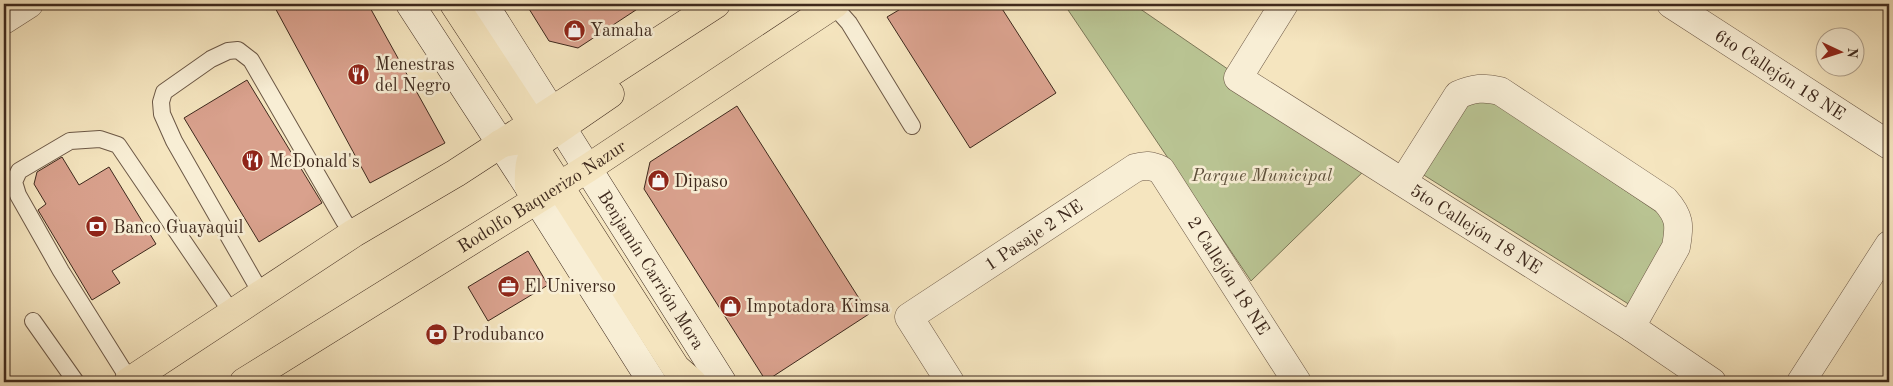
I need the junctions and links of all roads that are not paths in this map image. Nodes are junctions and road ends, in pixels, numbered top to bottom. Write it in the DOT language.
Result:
graph roads {
  1 [pos="29,4"];
  2 [pos="410,4"];
  3 [pos="454,4"];
  4 [pos="484,4"];
  5 [pos="716,4"];
  6 [pos="834,4"];
  7 [pos="1284,4"];
  8 [pos="1671,4"];
  9 [pos="4,20"];
  10 [pos="912,126"];
  11 [pos="545,130"];
  12 [pos="500,144"];
  13 [pos="1889,145"];
  14 [pos="588,168"];
  15 [pos="1161,170"];
  16 [pos="1403,182"];
  17 [pos="560,185"];
  18 [pos="533,193"];
  19 [pos="354,234"];
  20 [pos="1889,245"];
  21 [pos="261,294"];
  22 [pos="232,313"];
  23 [pos="33,321"];
  24 [pos="1630,327"];
  25 [pos="254,380"];
  26 [pos="129,381"];
  27 [pos="76,382"];
  28 [pos="652,382"];
  29 [pos="692,382"];
  30 [pos="722,382"];
  31 [pos="950,382"];
  32 [pos="1296,382"];
  33 [pos="1712,382"];
  34 [pos="1801,382"];
  1 -- 9 [label="street"];
  2 -- 12 [label="street"];
  3 -- 11 [label="main road"];
  4 -- 11 [label="street"];
  5 -- 11 [label="main road"];
  6 -- 10 [label="lane"];
  6 -- 14 [label="main road, Rodolfo Baquerizo Nazur"];
  7 -- 16 [label="street, 5to Callejón 18 NE"];
  8 -- 13 [label="street, 6to Callejón 18 NE"];
  11 -- 12 [label="main road"];
  11 -- 14 [label="main road"];
  11 -- 17 [label="main road"];
  11 -- 18 [label="main road"];
  12 -- 18 [label="street"];
  12 -- 19 [label="main road"];
  14 -- 17 [label="main road, Rodolfo Baquerizo Nazur"];
  14 -- 30 [label="street, Benjamín Carrión Mora"];
  15 -- 31 [label="street, 1 Pasaje 2 NE"];
  15 -- 32 [label="street, 2 Callejón 18 NE"];
  16 -- 24 [label="street, 5to Callejón 18 NE"];
  16 -- 24 [label="street"];
  17 -- 18 [label="main road, Rodolfo Baquerizo Nazur"];
  17 -- 29 [label="main road"];
  18 -- 25 [label="main road, Rodolfo Baquerizo Nazur"];
  18 -- 28 [label="street"];
  19 -- 21 [label="main road"];
  19 -- 21 [label="lane"];
  20 -- 34 [label="street"];
  21 -- 22 [label="main road"];
  22 -- 26 [label="main road"];
  22 -- 26 [label="lane"];
  23 -- 27 [label="lane"];
  24 -- 33 [label="street, 5to Callejón 18 NE"];
}
